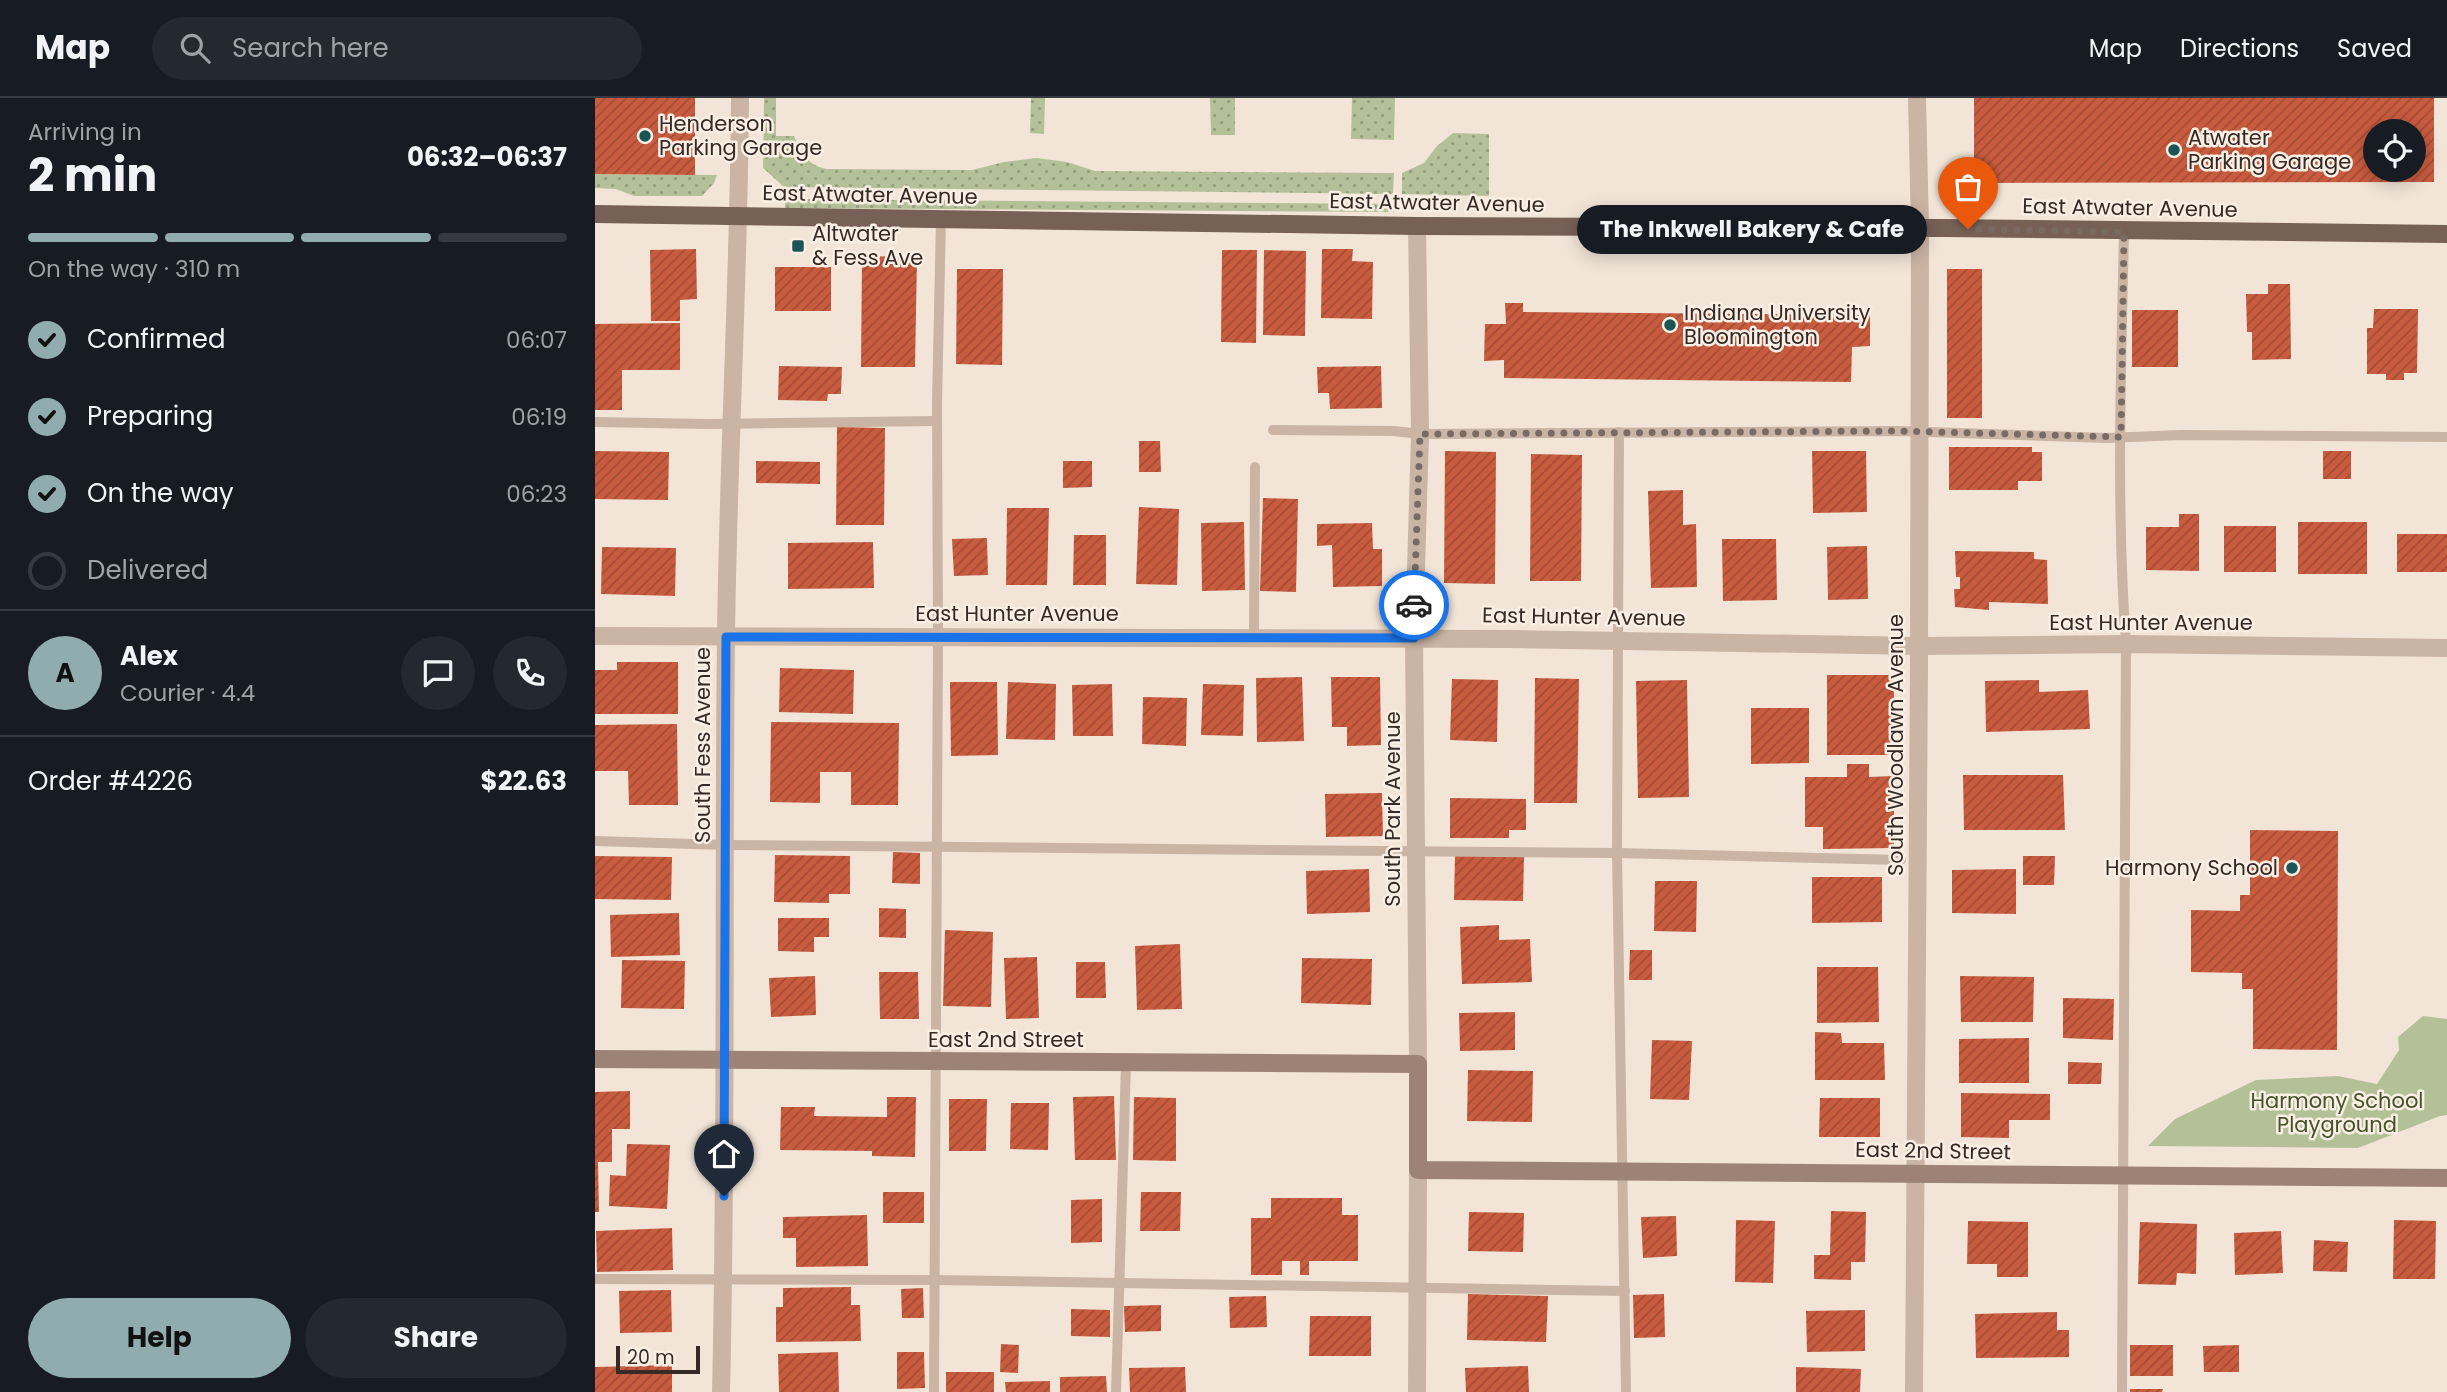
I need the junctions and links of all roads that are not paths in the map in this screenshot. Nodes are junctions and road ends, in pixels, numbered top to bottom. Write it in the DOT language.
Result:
graph roads {
  1 [pos="740,98"];
  2 [pos="1917,98"];
  3 [pos="595,214"];
  4 [pos="739,216"];
  5 [pos="941,219"];
  6 [pos="1417,226"];
  7 [pos="1920,228"];
  8 [pos="2124,232"];
  9 [pos="2447,234"];
  10 [pos="937,421"];
  11 [pos="595,422"];
  12 [pos="733,423"];
  13 [pos="1273,430"];
  14 [pos="1619,432"];
  15 [pos="1920,432"];
  16 [pos="1420,434"];
  17 [pos="2121,437"];
  18 [pos="2447,437"];
  19 [pos="1255,467"];
  20 [pos="595,636"];
  21 [pos="726,637"];
  22 [pos="938,637"];
  23 [pos="1254,638"];
  24 [pos="1414,638"];
  25 [pos="1618,639"];
  26 [pos="2126,644"];
  27 [pos="1919,646"];
  28 [pos="2447,648"];
  29 [pos="595,841"];
  30 [pos="726,845"];
  31 [pos="937,845"];
  32 [pos="1416,851"];
  33 [pos="1617,853"];
  34 [pos="1901,860"];
  35 [pos="595,1059"];
  36 [pos="725,1060"];
  37 [pos="935,1062"];
  38 [pos="1126,1064"];
  39 [pos="1418,1064"];
  40 [pos="1418,1170"];
  41 [pos="1624,1171"];
  42 [pos="1917,1174"];
  43 [pos="2122,1176"];
  44 [pos="2447,1178"];
  45 [pos="595,1279"];
  46 [pos="723,1279"];
  47 [pos="934,1280"];
  48 [pos="1118,1284"];
  49 [pos="1417,1288"];
  50 [pos="1625,1291"];
  51 [pos="721,1392"];
  52 [pos="934,1392"];
  53 [pos="1116,1392"];
  54 [pos="1417,1392"];
  55 [pos="1626,1392"];
  56 [pos="1914,1392"];
  57 [pos="2122,1392"];
  1 -- 4 [label="street, South Fess Avenue"];
  2 -- 7 [label="street, South Woodlawn Avenue"];
  3 -- 4 [label="main road, East Atwater Avenue"];
  4 -- 5 [label="main road, East Atwater Avenue"];
  4 -- 12 [label="street, South Fess Avenue"];
  5 -- 6 [label="main road, East Atwater Avenue"];
  5 -- 10 [label="lane"];
  6 -- 7 [label="main road, East Atwater Avenue"];
  6 -- 16 [label="street, South Park Avenue"];
  7 -- 8 [label="main road, East Atwater Avenue"];
  7 -- 15 [label="street, South Woodlawn Avenue"];
  8 -- 9 [label="main road, East Atwater Avenue"];
  8 -- 17 [label="lane"];
  10 -- 12 [label="lane"];
  10 -- 22 [label="lane"];
  11 -- 12 [label="lane"];
  12 -- 21 [label="street, South Fess Avenue"];
  13 -- 16 [label="lane"];
  14 -- 15 [label="lane"];
  14 -- 16 [label="lane"];
  14 -- 25 [label="lane"];
  15 -- 17 [label="lane"];
  15 -- 27 [label="street, South Woodlawn Avenue"];
  16 -- 24 [label="street, South Park Avenue"];
  17 -- 18 [label="lane"];
  17 -- 26 [label="lane"];
  19 -- 23 [label="lane"];
  20 -- 21 [label="street, East Hunter Avenue"];
  21 -- 22 [label="street, East Hunter Avenue"];
  21 -- 30 [label="street, South Fess Avenue"];
  22 -- 23 [label="street, East Hunter Avenue"];
  22 -- 31 [label="lane"];
  23 -- 24 [label="street, East Hunter Avenue"];
  24 -- 25 [label="street, East Hunter Avenue"];
  24 -- 32 [label="street, South Park Avenue"];
  25 -- 27 [label="street, East Hunter Avenue"];
  25 -- 33 [label="lane"];
  26 -- 27 [label="street, East Hunter Avenue"];
  26 -- 28 [label="street, East Hunter Avenue"];
  26 -- 43 [label="lane"];
  27 -- 42 [label="street, South Woodlawn Avenue"];
  29 -- 30 [label="lane"];
  30 -- 31 [label="lane"];
  30 -- 36 [label="street, South Fess Avenue"];
  31 -- 32 [label="lane"];
  31 -- 37 [label="lane"];
  32 -- 33 [label="lane"];
  32 -- 39 [label="street, South Park Avenue"];
  33 -- 34 [label="lane"];
  33 -- 41 [label="lane"];
  35 -- 36 [label="street, East 2nd Street"];
  36 -- 37 [label="street, East 2nd Street"];
  36 -- 46 [label="street, South Fess Avenue"];
  37 -- 38 [label="street, East 2nd Street"];
  37 -- 47 [label="lane"];
  38 -- 39 [label="street, East 2nd Street"];
  38 -- 48 [label="lane"];
  39 -- 40 [label="street, South Park Avenue"];
  40 -- 41 [label="street, East 2nd Street"];
  40 -- 49 [label="street, South Park Avenue"];
  41 -- 42 [label="street, East 2nd Street"];
  41 -- 50 [label="lane"];
  42 -- 43 [label="street, East 2nd Street"];
  42 -- 56 [label="street, South Woodlawn Avenue"];
  43 -- 44 [label="street, East 2nd Street"];
  43 -- 57 [label="lane"];
  45 -- 46 [label="lane"];
  46 -- 47 [label="lane"];
  46 -- 51 [label="street, South Fess Avenue"];
  47 -- 48 [label="lane"];
  47 -- 52 [label="lane"];
  48 -- 49 [label="lane"];
  48 -- 53 [label="lane"];
  49 -- 50 [label="lane"];
  49 -- 54 [label="street, South Park Avenue"];
  50 -- 55 [label="lane"];
}
